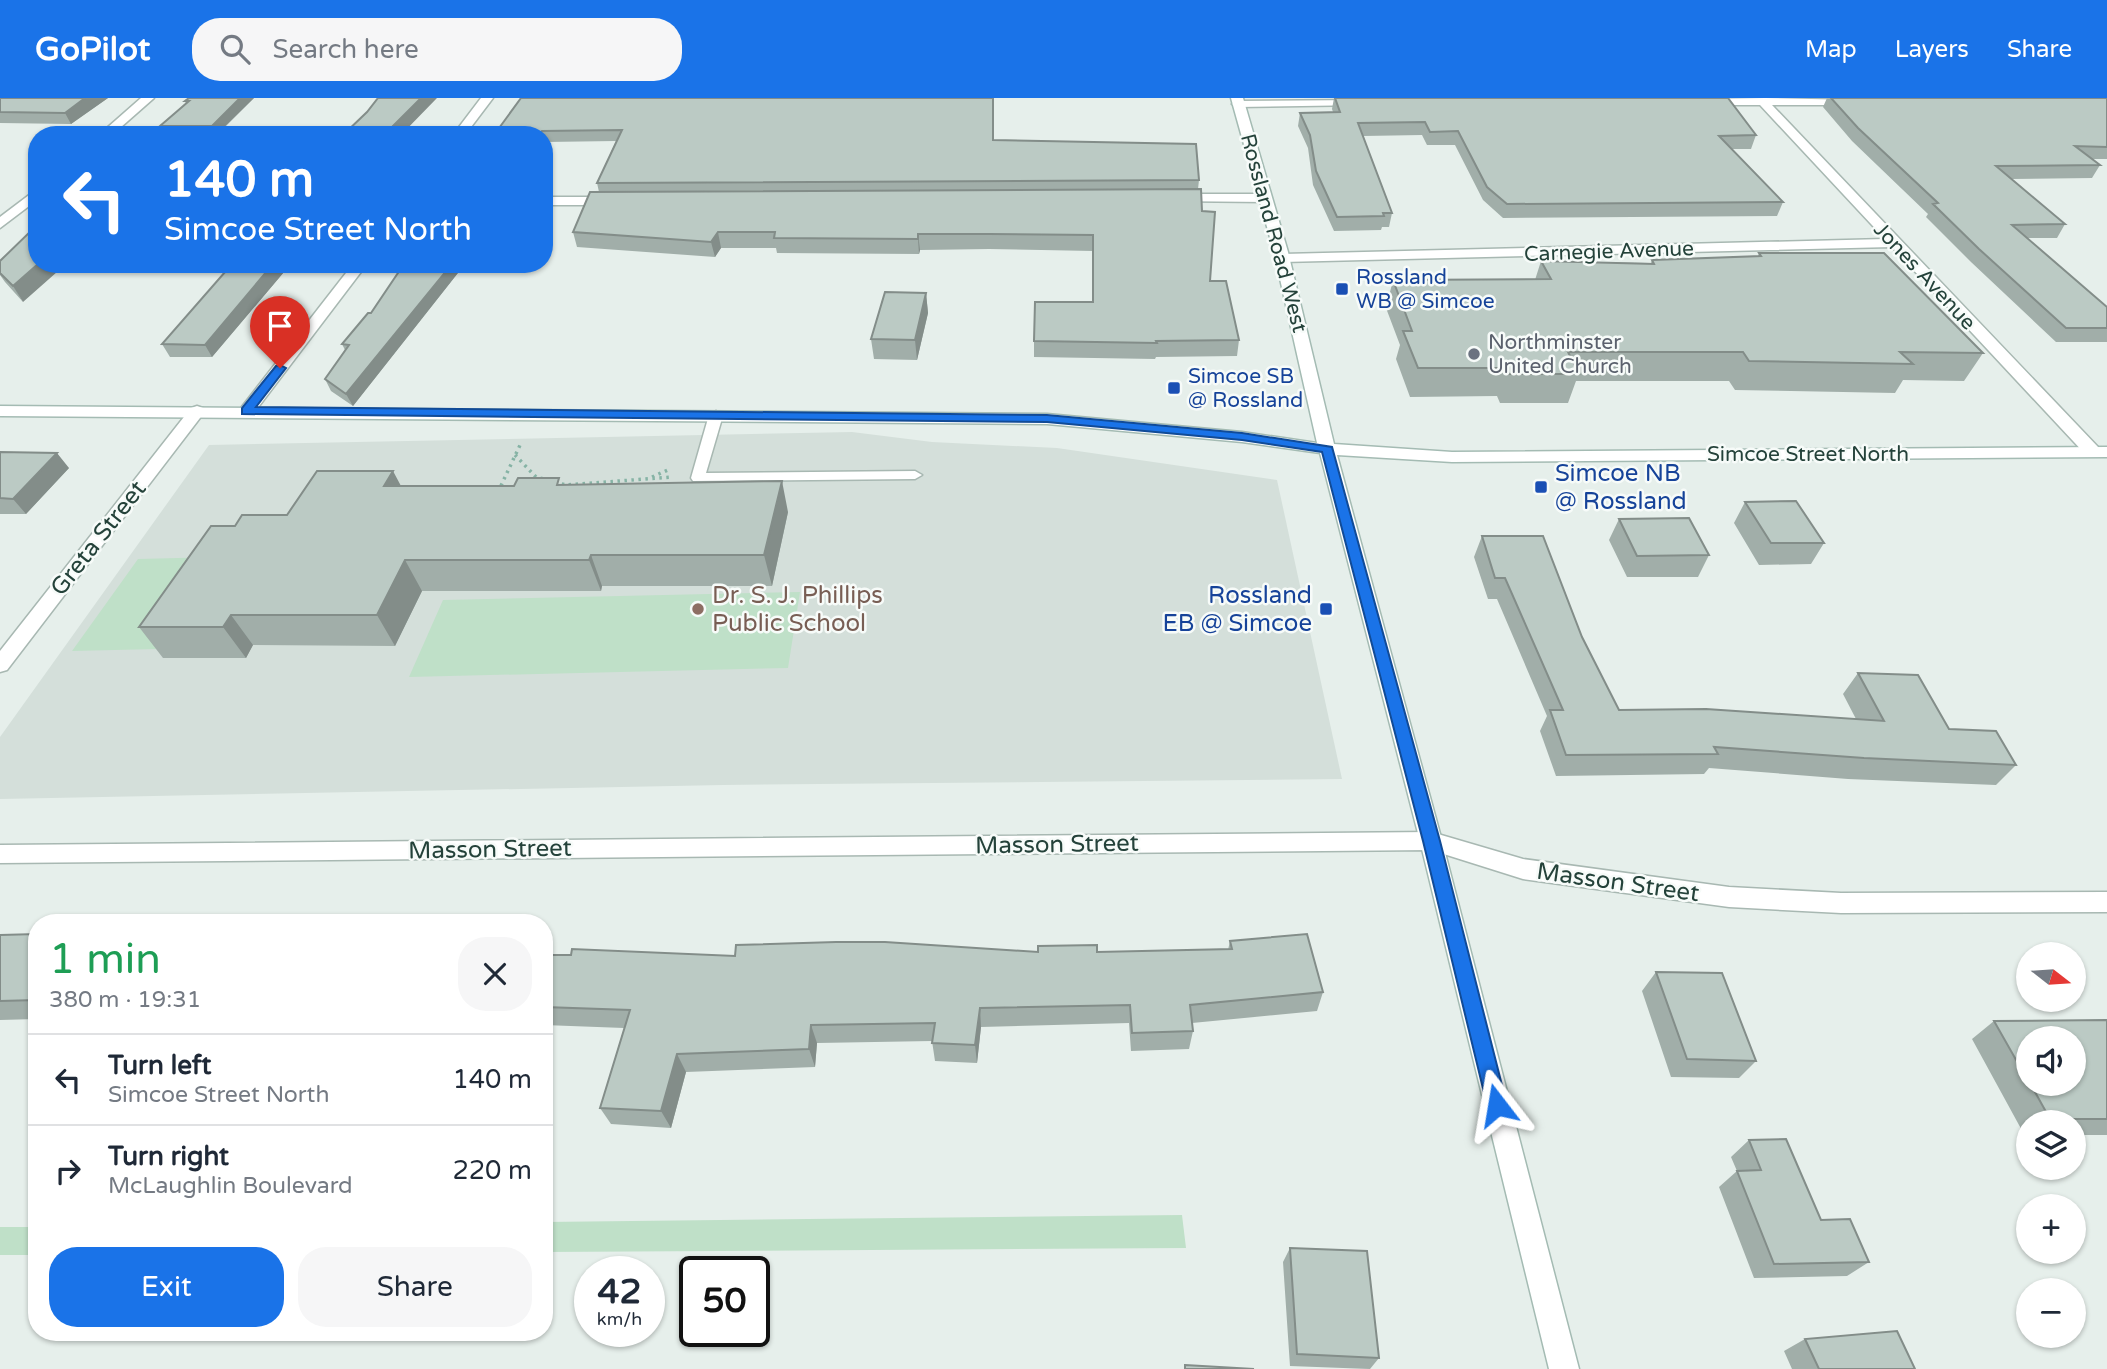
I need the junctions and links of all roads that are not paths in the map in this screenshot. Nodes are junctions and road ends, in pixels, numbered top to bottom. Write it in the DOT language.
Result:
graph roads {
  1 [pos="148,98"];
  2 [pos="487,98"];
  3 [pos="1761,100"];
  4 [pos="1238,101"];
  5 [pos="1694,102"];
  6 [pos="1859,102"];
  7 [pos="1374,103"];
  8 [pos="115,126"];
  9 [pos="466,126"];
  10 [pos="1155,198"];
  11 [pos="1265,198"];
  12 [pos="28,201"];
  13 [pos="553,201"];
  14 [pos="628,201"];
  15 [pos="0,224"];
  16 [pos="1894,243"];
  17 [pos="1283,258"];
  18 [pos="352,273"];
  19 [pos="0,411"];
  20 [pos="197,411"];
  21 [pos="247,411"];
  22 [pos="716,415"];
  23 [pos="1327,449"];
  24 [pos="2100,452"];
  25 [pos="915,475"];
  26 [pos="0,665"];
  27 [pos="1431,841"];
  28 [pos="0,853"];
  29 [pos="2107,902"];
  30 [pos="1564,1369"];
  1 -- 8 [label="street"];
  2 -- 9 [label="street"];
  3 -- 5 [label="street"];
  3 -- 6 [label="street"];
  3 -- 16 [label="street, Jones Avenue"];
  4 -- 7 [label="street"];
  4 -- 11 [label="street, Rossland Road West"];
  10 -- 11 [label="street"];
  11 -- 17 [label="street, Rossland Road West"];
  12 -- 15 [label="street"];
  13 -- 14 [label="street"];
  16 -- 17 [label="street, Carnegie Avenue"];
  16 -- 24 [label="street, Jones Avenue"];
  17 -- 23 [label="street, Rossland Road West"];
  18 -- 21 [label="street"];
  19 -- 20 [label="street, Simcoe Street North"];
  20 -- 21 [label="street, Simcoe Street North"];
  20 -- 26 [label="street, Greta Street"];
  21 -- 22 [label="street, Simcoe Street North"];
  22 -- 23 [label="street, Simcoe Street North"];
  22 -- 25 [label="lane"];
  23 -- 24 [label="street, Simcoe Street North"];
  23 -- 27 [label="street, Rossland Road West"];
  27 -- 28 [label="street, Masson Street"];
  27 -- 29 [label="street, Masson Street"];
  27 -- 30 [label="street, Rossland Road West"];
}
